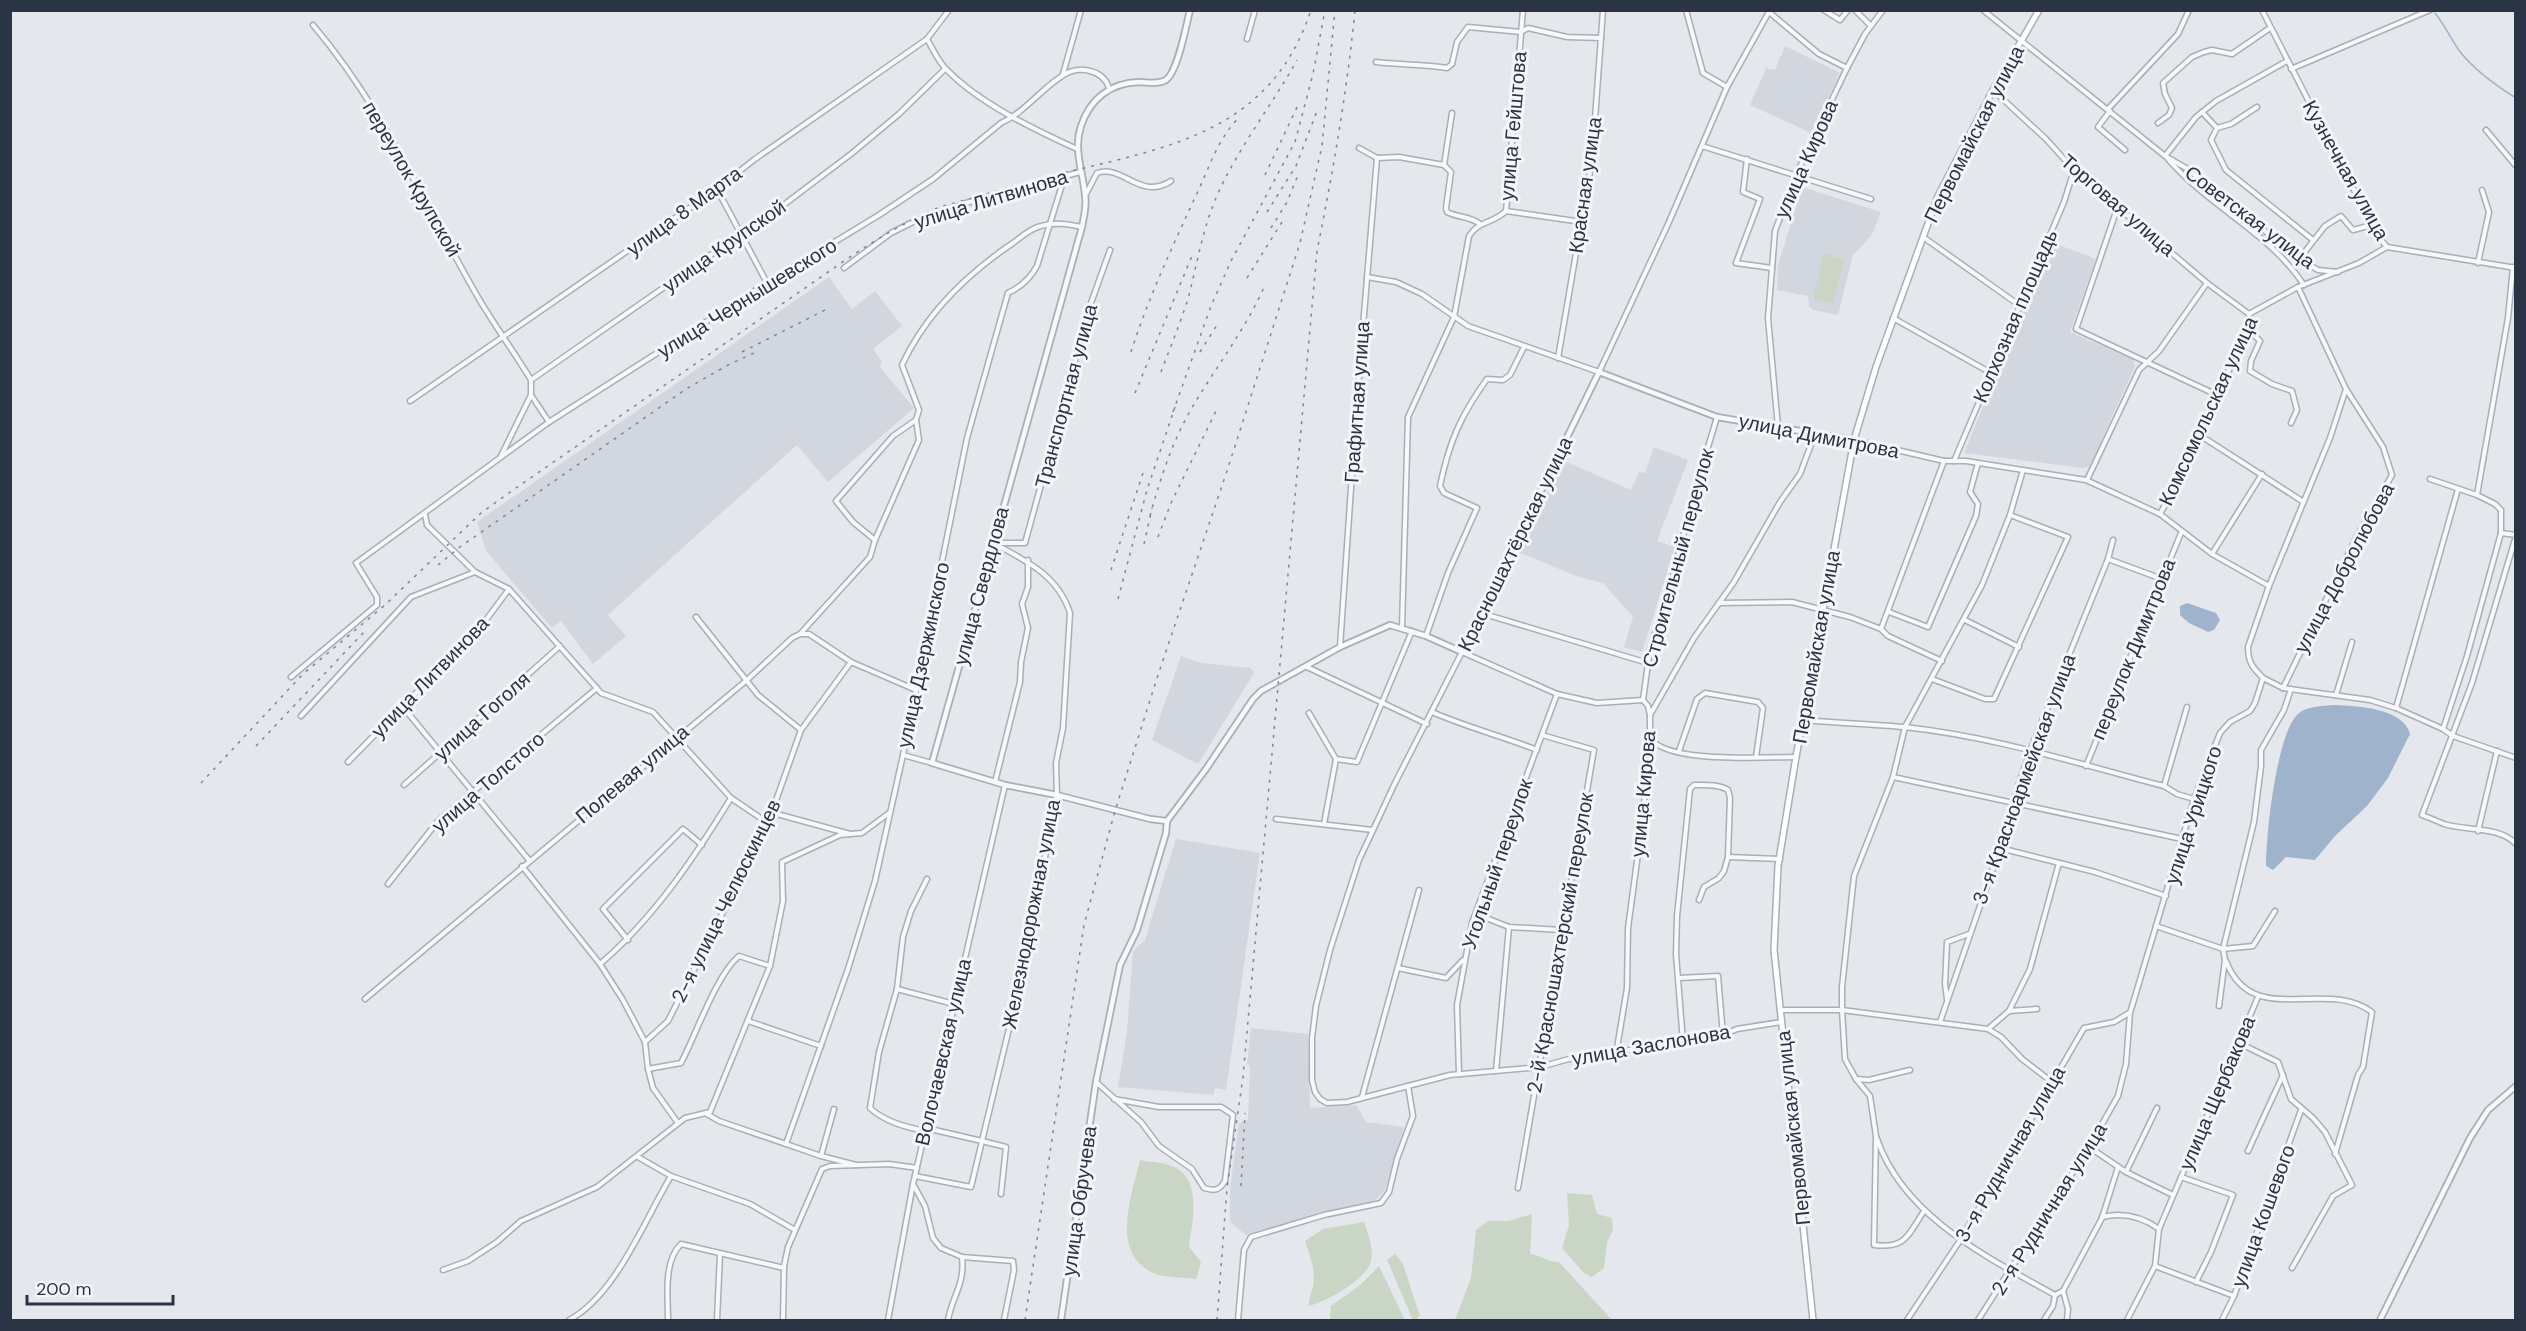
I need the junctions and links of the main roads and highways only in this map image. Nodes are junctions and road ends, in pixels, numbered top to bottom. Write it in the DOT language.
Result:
graph roads {
  1 [pos="2039,10"];
  2 [pos="1813,1320"];
  1 -- 2 [label="main road, Первомайская улица"];
}
